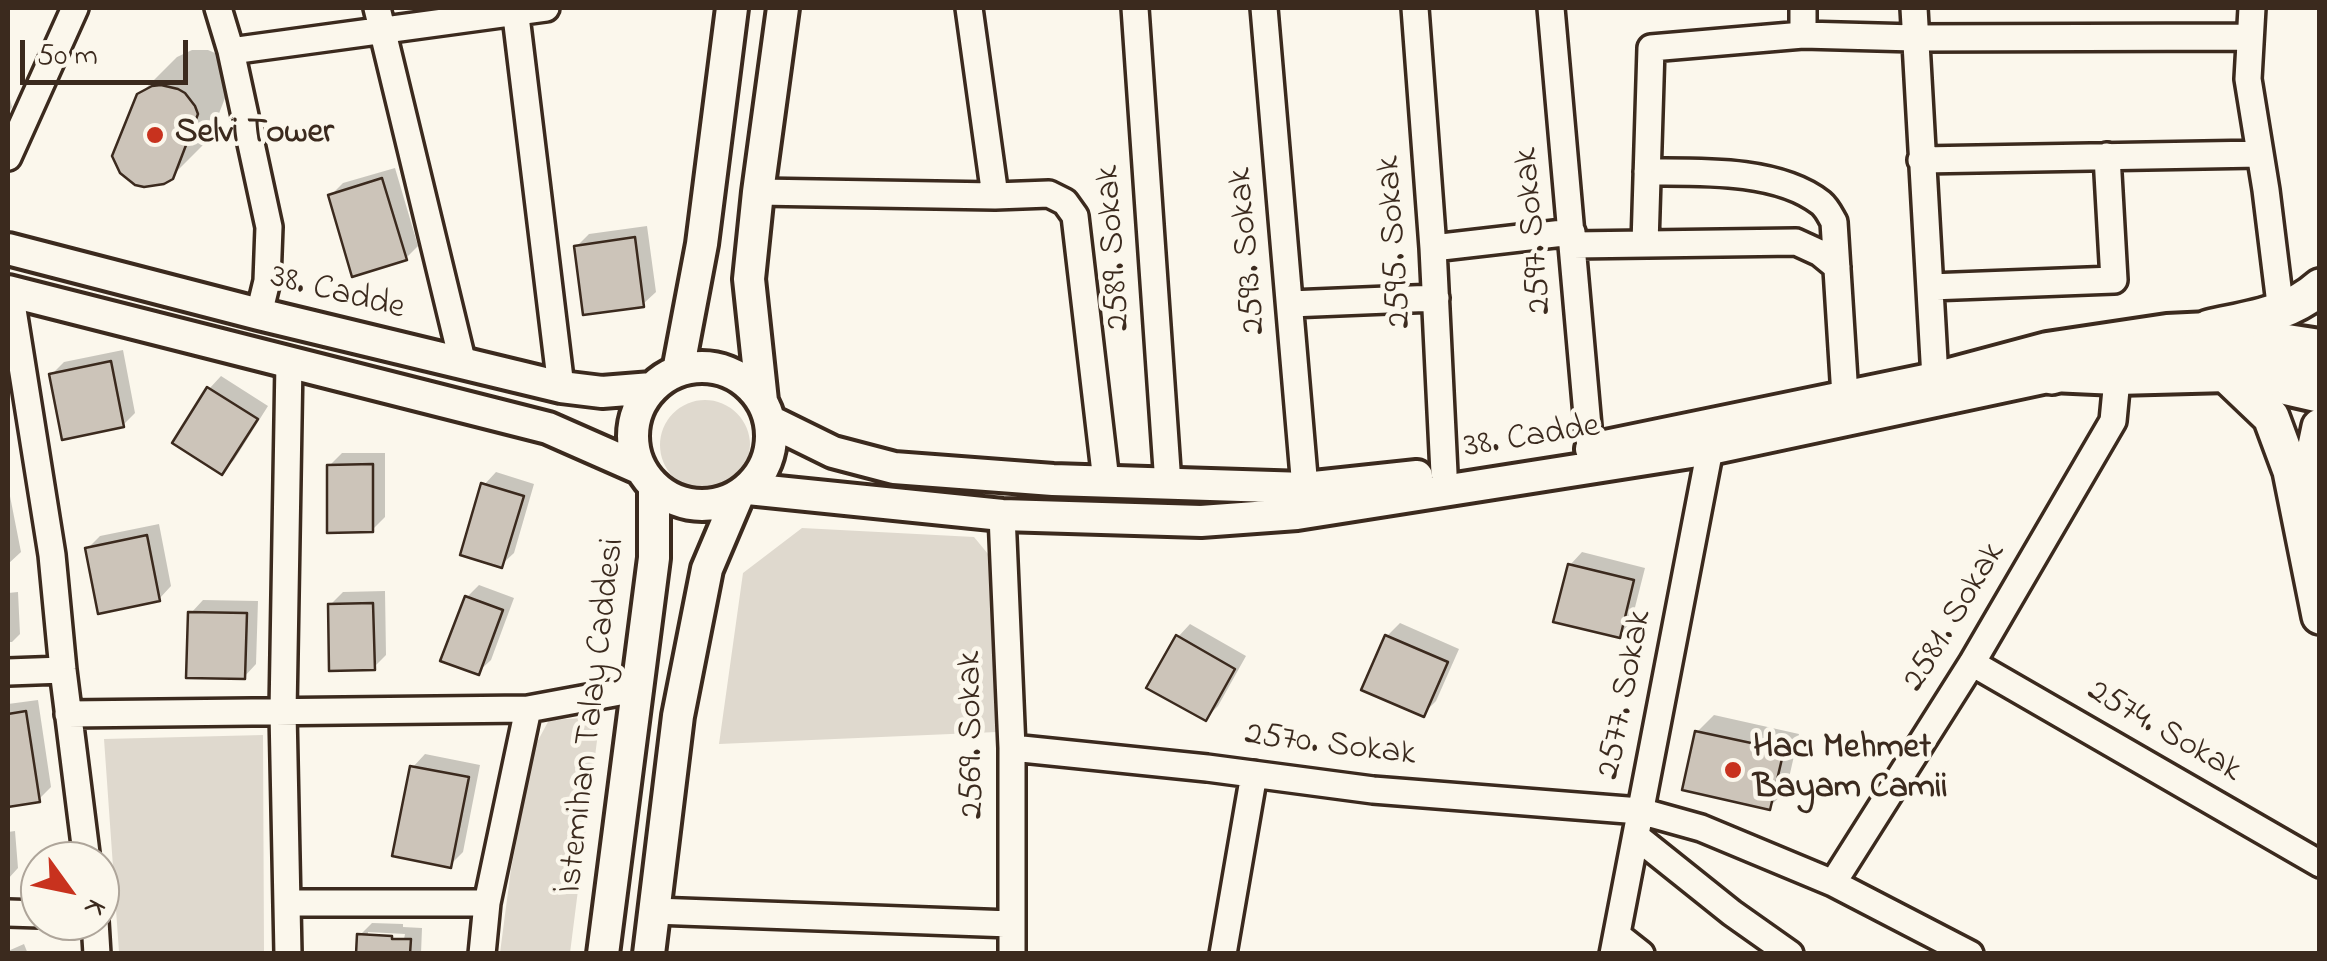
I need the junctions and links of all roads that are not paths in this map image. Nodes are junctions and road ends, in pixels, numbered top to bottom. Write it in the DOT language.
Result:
graph roads {
  1 [pos="75,8"];
  2 [pos="218,8"];
  3 [pos="546,8"];
  4 [pos="732,8"];
  5 [pos="783,8"];
  6 [pos="969,8"];
  7 [pos="1135,8"];
  8 [pos="1264,8"];
  9 [pos="1415,8"];
  10 [pos="1552,8"];
  11 [pos="1803,8"];
  12 [pos="1914,8"];
  13 [pos="2252,8"];
  14 [pos="515,10"];
  15 [pos="380,19"];
  16 [pos="1803,35"];
  17 [pos="1915,38"];
  18 [pos="2250,38"];
  19 [pos="231,51"];
  20 [pos="2260,154"];
  21 [pos="8,156"];
  22 [pos="2107,156"];
  23 [pos="1922,160"];
  24 [pos="1648,172"];
  25 [pos="758,192"];
  26 [pos="995,196"];
  27 [pos="1572,238"];
  28 [pos="1645,244"];
  29 [pos="1433,248"];
  30 [pos="8,250"];
  31 [pos="1836,267"];
  32 [pos="2320,287"];
  33 [pos="1930,288"];
  34 [pos="9,291"];
  35 [pos="1436,298"];
  36 [pos="1290,304"];
  37 [pos="2281,312"];
  38 [pos="259,314"];
  39 [pos="2209,328"];
  40 [pos="2320,346"];
  41 [pos="289,362"];
  42 [pos="463,364"];
  43 [pos="678,371"];
  44 [pos="2320,372"];
  45 [pos="2052,376"];
  46 [pos="2228,376"];
  47 [pos="1935,378"];
  48 [pos="2117,379"];
  49 [pos="561,387"];
  50 [pos="652,388"];
  51 [pos="1844,396"];
  52 [pos="2320,397"];
  53 [pos="766,411"];
  54 [pos="2320,428"];
  55 [pos="1590,449"];
  56 [pos="1710,449"];
  57 [pos="1444,473"];
  58 [pos="647,478"];
  59 [pos="1106,481"];
  60 [pos="1168,484"];
  61 [pos="1305,488"];
  62 [pos="743,492"];
  63 [pos="1002,515"];
  64 [pos="2301,518"];
  65 [pos="2320,616"];
  66 [pos="1972,663"];
  67 [pos="62,670"];
  68 [pos="8,672"];
  69 [pos="636,689"];
  70 [pos="528,708"];
  71 [pos="284,712"];
  72 [pos="68,714"];
  73 [pos="1012,748"];
  74 [pos="1254,774"];
  75 [pos="1640,810"];
  76 [pos="1636,837"];
  77 [pos="85,841"];
  78 [pos="2320,864"];
  79 [pos="1833,884"];
  80 [pos="288,903"];
  81 [pos="487,903"];
  82 [pos="654,911"];
  83 [pos="1011,924"];
  84 [pos="1615,944"];
  85 [pos="288,954"];
  86 [pos="482,954"];
  87 [pos="603,954"];
  88 [pos="649,954"];
  89 [pos="1012,954"];
  90 [pos="1222,954"];
  91 [pos="1642,954"];
  92 [pos="1790,954"];
  93 [pos="1970,954"];
  1 -- 21 [label="street"];
  2 -- 19 [label="street"];
  3 -- 14 [label="street"];
  4 -- 43 [label="street"];
  5 -- 25 [label="street"];
  6 -- 26 [label="street"];
  7 -- 60 [label="street, 2589. Sokak"];
  8 -- 36 [label="street, 2593. Sokak"];
  9 -- 29 [label="street, 2595. Sokak"];
  10 -- 27 [label="street, 2597. Sokak"];
  11 -- 16 [label="street"];
  12 -- 17 [label="street"];
  13 -- 18 [label="street"];
  14 -- 15 [label="street"];
  14 -- 49 [label="street"];
  15 -- 19 [label="street"];
  15 -- 42 [label="street"];
  16 -- 17 [label="street"];
  16 -- 24 [label="street"];
  17 -- 18 [label="street"];
  17 -- 23 [label="street"];
  18 -- 20 [label="street"];
  19 -- 38 [label="street"];
  20 -- 22 [label="street"];
  20 -- 37 [label="street"];
  22 -- 23 [label="street"];
  22 -- 33 [label="street"];
  23 -- 33 [label="street"];
  24 -- 28 [label="street"];
  24 -- 31 [label="street"];
  25 -- 26 [label="street"];
  25 -- 53 [label="street"];
  26 -- 59 [label="street"];
  27 -- 28 [label="street"];
  27 -- 29 [label="street"];
  27 -- 55 [label="street, 2597. Sokak"];
  28 -- 31 [label="street"];
  29 -- 35 [label="street, 2595. Sokak"];
  30 -- 38 [label="street, 38. Cadde"];
  31 -- 51 [label="street"];
  32 -- 37 [label="main road"];
  33 -- 47 [label="street"];
  34 -- 41 [label="street"];
  34 -- 67 [label="street"];
  35 -- 36 [label="street"];
  35 -- 57 [label="street, 2595. Sokak"];
  36 -- 61 [label="street, 2593. Sokak"];
  37 -- 39 [label="main road"];
  38 -- 42 [label="street, 38. Cadde"];
  39 -- 40 [label="street, 38. Cadde"];
  39 -- 47 [label="street, 38. Cadde"];
  41 -- 58 [label="street"];
  41 -- 71 [label="street"];
  42 -- 49 [label="street, 38. Cadde"];
  43 -- 50 [label="street"];
  43 -- 53 [label="street"];
  44 -- 45 [label="main road"];
  45 -- 48 [label="street, 38. Cadde"];
  45 -- 56 [label="street, 38. Cadde"];
  46 -- 48 [label="street, 38. Cadde"];
  46 -- 52 [label="street, 38. Cadde"];
  46 -- 64 [label="main road"];
  47 -- 51 [label="street, 38. Cadde"];
  48 -- 66 [label="street, 2581. Sokak"];
  49 -- 50 [label="street, 38. Cadde"];
  50 -- 58 [label="street"];
  51 -- 55 [label="street, 38. Cadde"];
  53 -- 59 [label="street, 38. Cadde"];
  53 -- 62 [label="street"];
  54 -- 64 [label="main road"];
  55 -- 57 [label="street, 38. Cadde"];
  56 -- 63 [label="street, 38. Cadde"];
  56 -- 75 [label="street, 2577. Sokak"];
  57 -- 61 [label="street, 38. Cadde"];
  58 -- 62 [label="street"];
  58 -- 69 [label="street, İstemihan Talay Caddesi"];
  59 -- 60 [label="street, 38. Cadde"];
  60 -- 61 [label="street, 38. Cadde"];
  62 -- 63 [label="street, 38. Cadde"];
  62 -- 82 [label="street"];
  63 -- 73 [label="street, 2569. Sokak"];
  64 -- 65 [label="main road"];
  66 -- 78 [label="street, 2574. Sokak"];
  66 -- 79 [label="street, 2581. Sokak"];
  67 -- 68 [label="street"];
  67 -- 72 [label="street"];
  69 -- 70 [label="street"];
  69 -- 87 [label="street, İstemihan Talay Caddesi"];
  70 -- 71 [label="street"];
  70 -- 81 [label="street"];
  71 -- 72 [label="street"];
  71 -- 80 [label="street"];
  72 -- 77 [label="street"];
  73 -- 74 [label="street, 2570. Sokak"];
  73 -- 83 [label="street, 2569. Sokak"];
  74 -- 75 [label="street, 2570. Sokak"];
  74 -- 90 [label="street"];
  75 -- 76 [label="street, 2577. Sokak"];
  75 -- 79 [label="street, 2570. Sokak"];
  76 -- 84 [label="street, 2577. Sokak"];
  76 -- 92 [label="street"];
  79 -- 93 [label="street, 2570. Sokak"];
  80 -- 81 [label="street"];
  80 -- 85 [label="street"];
  81 -- 86 [label="street"];
  82 -- 83 [label="street"];
  82 -- 88 [label="street"];
  83 -- 89 [label="street, 2569. Sokak"];
  84 -- 91 [label="street"];
}
